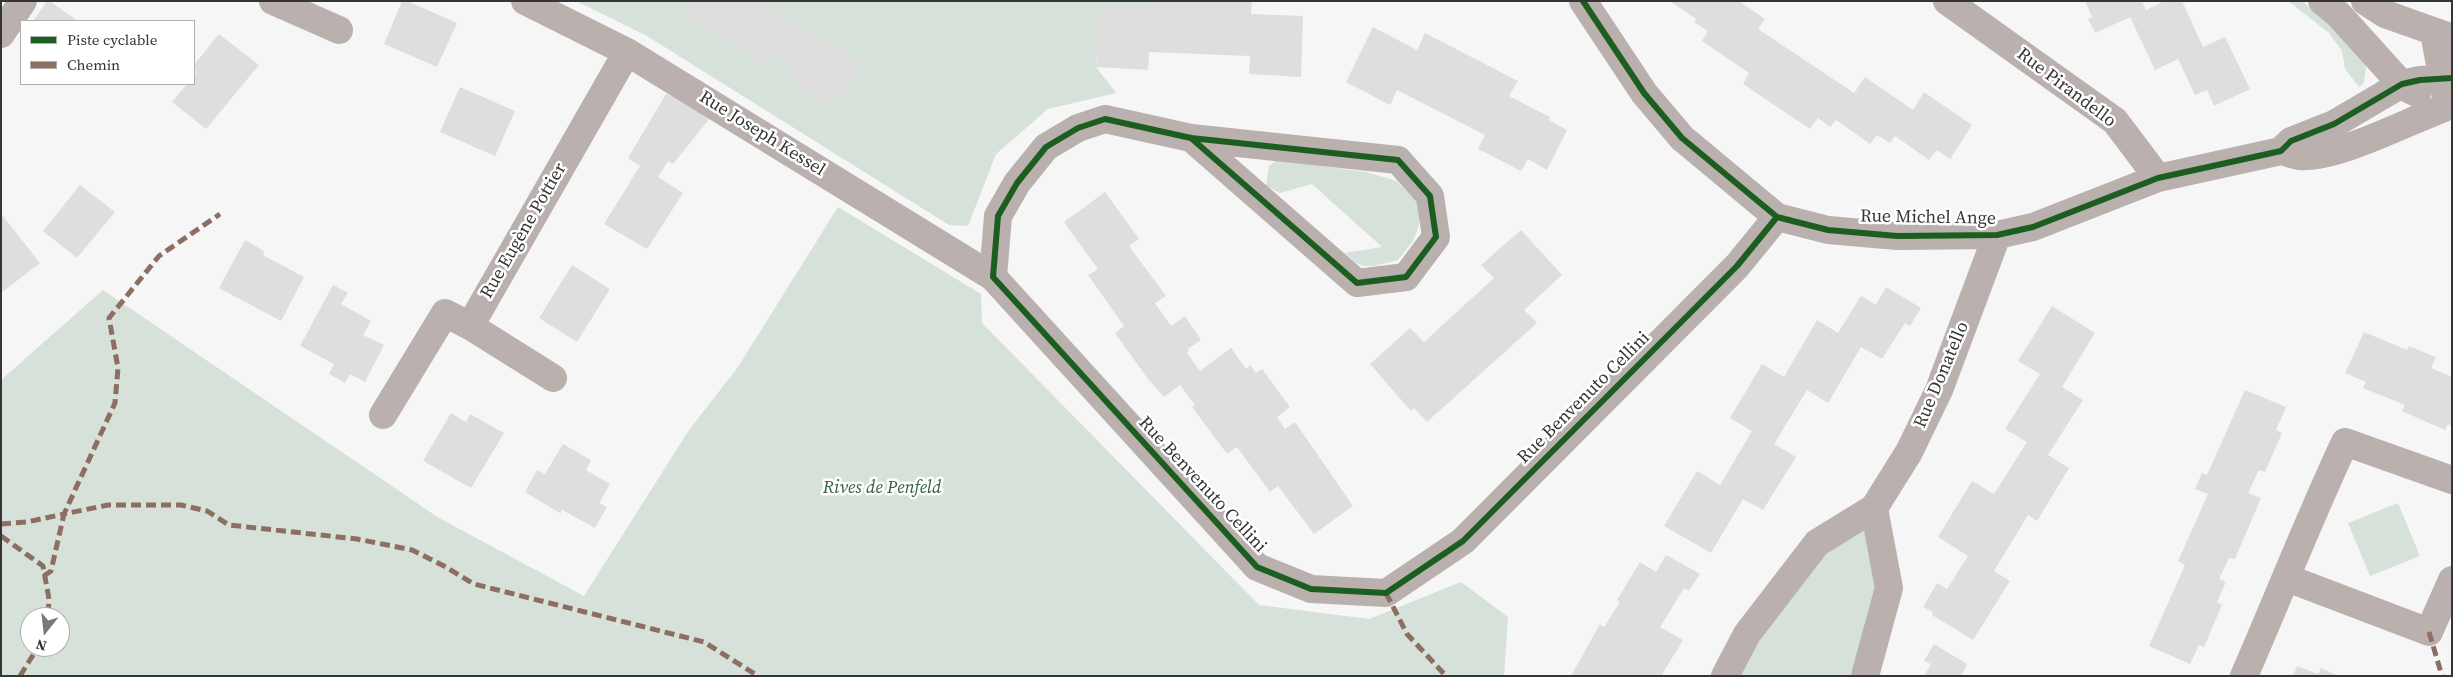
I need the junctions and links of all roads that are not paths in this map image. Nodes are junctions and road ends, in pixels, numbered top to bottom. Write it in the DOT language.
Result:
graph roads {
  1 [pos="23,1"];
  2 [pos="273,1"];
  3 [pos="525,1"];
  4 [pos="1583,1"];
  5 [pos="2322,1"];
  6 [pos="2365,1"];
  7 [pos="1958,5"];
  8 [pos="339,30"];
  9 [pos="1,34"];
  10 [pos="2443,34"];
  11 [pos="628,52"];
  12 [pos="2447,78"];
  13 [pos="2402,84"];
  14 [pos="2448,108"];
  15 [pos="1191,138"];
  16 [pos="2281,150"];
  17 [pos="2158,178"];
  18 [pos="1777,217"];
  19 [pos="1997,235"];
  20 [pos="993,277"];
  21 [pos="470,326"];
  22 [pos="554,378"];
  23 [pos="383,415"];
  24 [pos="2452,480"];
  25 [pos="1874,508"];
  26 [pos="2287,578"];
  27 [pos="2452,580"];
  28 [pos="1725,676"];
  29 [pos="1865,676"];
  30 [pos="2244,676"];
  1 -- 9 [label="street"];
  2 -- 8 [label="street"];
  3 -- 11 [label="street, Rue Joseph Kessel"];
  4 -- 18 [label="street, Rue Michel Ange"];
  5 -- 13 [label="street"];
  6 -- 10 [label="street"];
  7 -- 17 [label="street, Rue Pirandello"];
  10 -- 12 [label="street"];
  11 -- 20 [label="street, Rue Joseph Kessel"];
  11 -- 21 [label="street, Rue Eugène Pottier"];
  12 -- 13 [label="street"];
  12 -- 14 [label="street"];
  13 -- 14 [label="street"];
  13 -- 16 [label="street, Rue Michel Ange"];
  14 -- 16 [label="street, Rue Michel Ange"];
  15 -- 15 [label="street"];
  15 -- 20 [label="street"];
  16 -- 17 [label="street, Rue Michel Ange"];
  17 -- 19 [label="street, Rue Michel Ange"];
  18 -- 19 [label="street, Rue Michel Ange"];
  18 -- 20 [label="street, Rue Benvenuto Cellini"];
  19 -- 25 [label="street, Rue Donatello"];
  21 -- 22 [label="street"];
  21 -- 23 [label="street"];
  24 -- 26 [label="street"];
  25 -- 28 [label="street, Rue Donatello"];
  25 -- 29 [label="street"];
  26 -- 27 [label="street"];
  26 -- 30 [label="street"];
}
